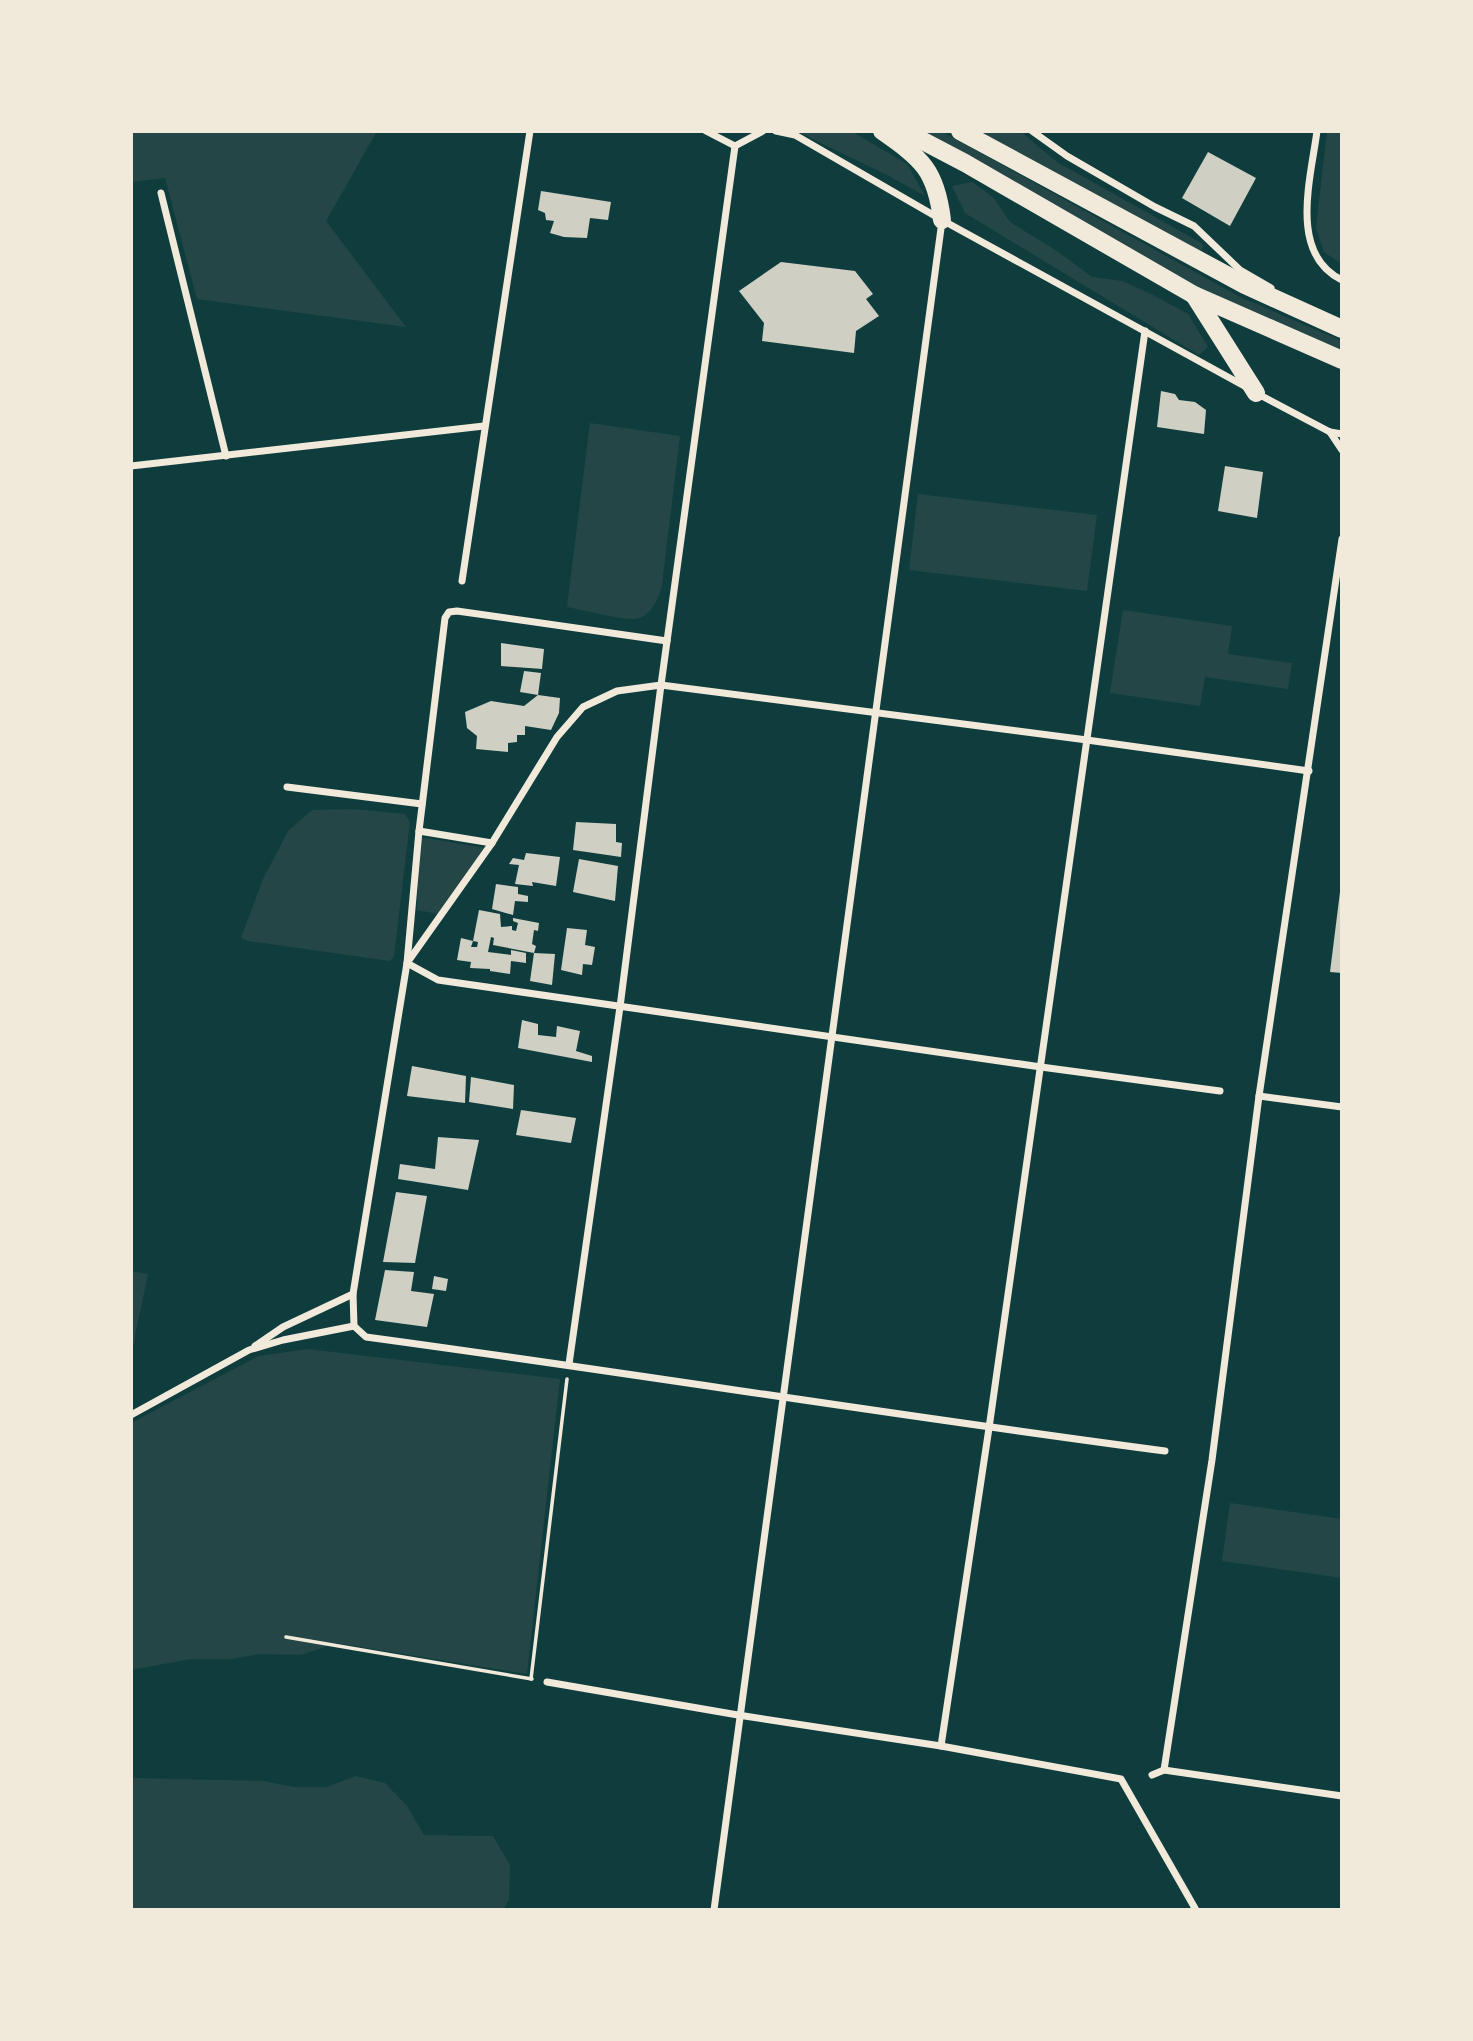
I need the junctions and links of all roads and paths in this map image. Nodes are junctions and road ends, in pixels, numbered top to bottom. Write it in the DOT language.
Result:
graph roads {
  1 [pos="530,131"];
  2 [pos="706,131"];
  3 [pos="763,131"];
  4 [pos="776,131"];
  5 [pos="882,131"];
  6 [pos="904,131"];
  7 [pos="960,131"];
  8 [pos="1032,131"];
  9 [pos="1317,131"];
  10 [pos="734,146"];
  11 [pos="161,193"];
  12 [pos="942,220"];
  13 [pos="1342,280"];
  14 [pos="1194,295"];
  15 [pos="1309,314"];
  16 [pos="1342,329"];
  17 [pos="1145,331"];
  18 [pos="1342,360"];
  19 [pos="1256,393"];
  20 [pos="484,425"];
  21 [pos="1330,432"];
  22 [pos="1342,434"];
  23 [pos="1342,450"];
  24 [pos="226,456"];
  25 [pos="131,466"];
  26 [pos="1342,539"];
  27 [pos="462,581"];
  28 [pos="667,640"];
  29 [pos="661,685"];
  30 [pos="878,714"];
  31 [pos="1087,740"];
  32 [pos="1309,771"];
  33 [pos="287,787"];
  34 [pos="422,804"];
  35 [pos="419,831"];
  36 [pos="492,843"];
  37 [pos="407,963"];
  38 [pos="620,1007"];
  39 [pos="831,1035"];
  40 [pos="1041,1067"];
  41 [pos="1220,1091"];
  42 [pos="1259,1096"];
  43 [pos="1342,1107"];
  44 [pos="353,1294"];
  45 [pos="354,1326"];
  46 [pos="249,1350"];
  47 [pos="569,1364"];
  48 [pos="781,1396"];
  49 [pos="131,1415"];
  50 [pos="989,1428"];
  51 [pos="1165,1451"];
  52 [pos="286,1637"];
  53 [pos="547,1682"];
  54 [pos="738,1715"];
  55 [pos="941,1746"];
  56 [pos="1164,1770"];
  57 [pos="1153,1775"];
  58 [pos="1342,1796"];
  59 [pos="714,1910"];
  60 [pos="1196,1910"];
  1 -- 20 [label="street"];
  2 -- 10 [label="street"];
  3 -- 10 [label="street"];
  4 -- 12 [label="street"];
  5 -- 12 [label="main road"];
  6 -- 14 [label="main road"];
  7 -- 15 [label="main road"];
  8 -- 15 [label="street"];
  9 -- 13 [label="street"];
  10 -- 28 [label="street"];
  11 -- 24 [label="street"];
  12 -- 17 [label="street"];
  12 -- 30 [label="street"];
  14 -- 18 [label="main road"];
  14 -- 19 [label="main road"];
  15 -- 16 [label="main road"];
  17 -- 19 [label="street"];
  17 -- 31 [label="street"];
  19 -- 21 [label="street"];
  20 -- 24 [label="street"];
  20 -- 27 [label="street"];
  21 -- 22 [label="street"];
  21 -- 23 [label="street"];
  24 -- 25 [label="street"];
  26 -- 32 [label="street"];
  28 -- 29 [label="street"];
  28 -- 34 [label="street"];
  29 -- 30 [label="street"];
  29 -- 36 [label="street"];
  29 -- 38 [label="street"];
  30 -- 31 [label="street"];
  30 -- 39 [label="street"];
  31 -- 32 [label="street"];
  31 -- 40 [label="street"];
  32 -- 42 [label="street"];
  33 -- 34 [label="street"];
  34 -- 35 [label="street"];
  35 -- 36 [label="street"];
  35 -- 37 [label="street"];
  36 -- 37 [label="street"];
  37 -- 38 [label="street"];
  37 -- 44 [label="street"];
  38 -- 39 [label="street"];
  38 -- 47 [label="street"];
  39 -- 40 [label="street"];
  39 -- 48 [label="street"];
  40 -- 41 [label="street"];
  40 -- 50 [label="street"];
  42 -- 43 [label="street"];
  42 -- 56 [label="street"];
  44 -- 45 [label="street"];
  44 -- 46 [label="street"];
  45 -- 46 [label="street"];
  45 -- 47 [label="street"];
  46 -- 49 [label="street"];
  47 -- 48 [label="street"];
  47 -- 52 [label="path"];
  48 -- 50 [label="street"];
  48 -- 54 [label="street"];
  50 -- 51 [label="street"];
  50 -- 55 [label="street"];
  53 -- 54 [label="street"];
  54 -- 55 [label="street"];
  54 -- 59 [label="street"];
  55 -- 60 [label="street"];
  56 -- 57 [label="street"];
  56 -- 58 [label="street"];
}
